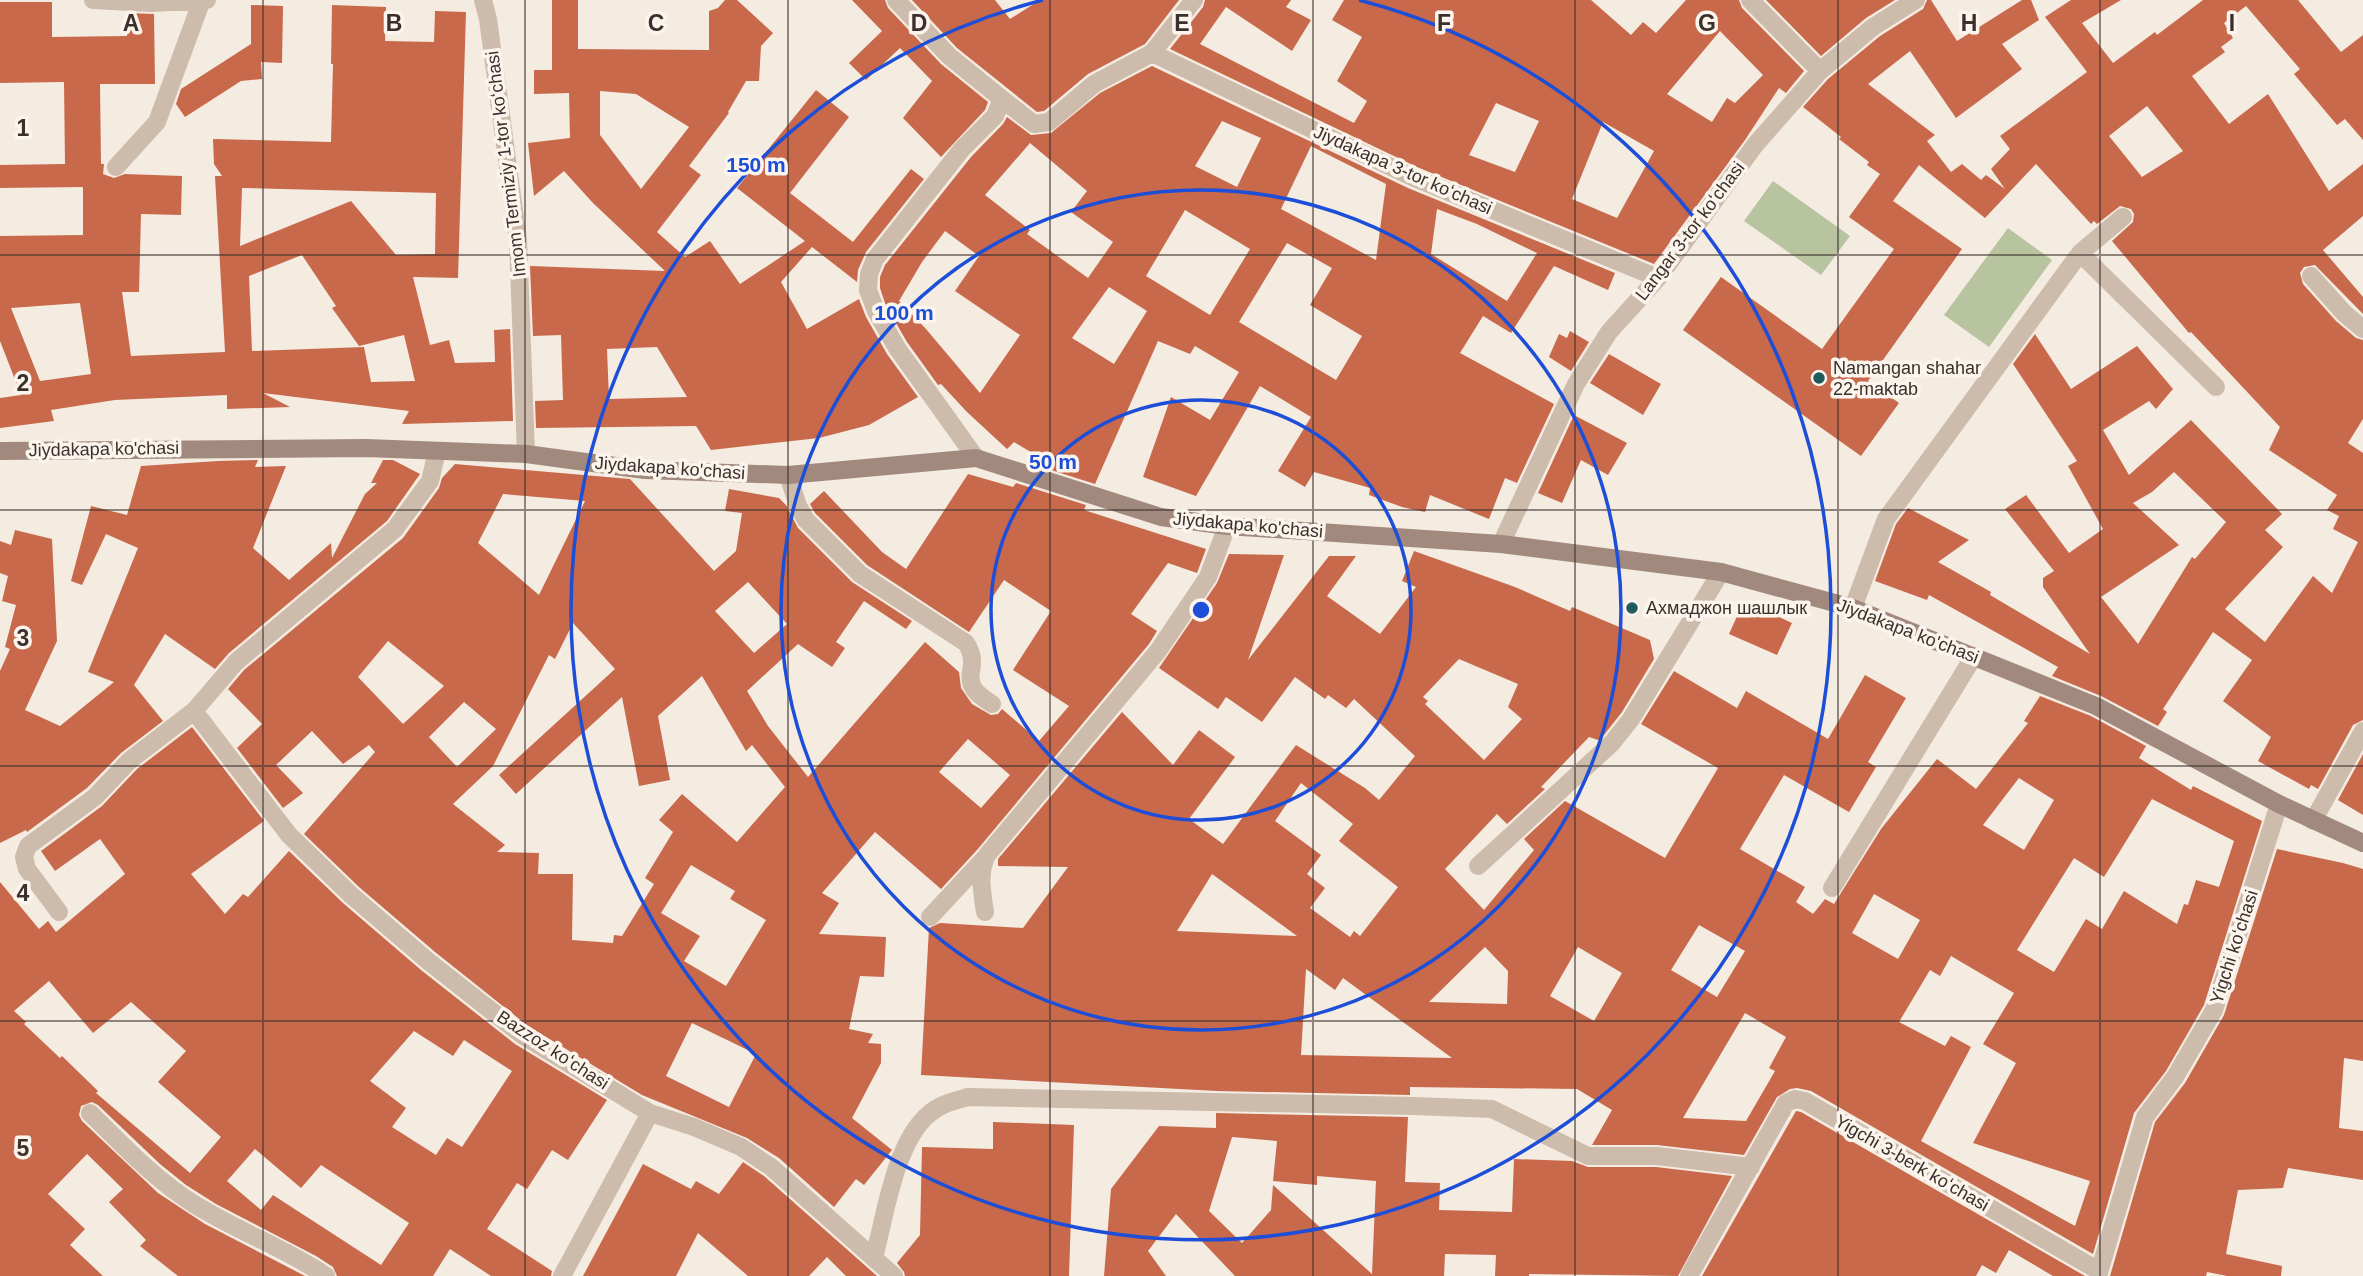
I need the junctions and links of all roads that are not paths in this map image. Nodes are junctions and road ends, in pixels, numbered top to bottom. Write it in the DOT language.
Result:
graph roads {
  1 [pos="93,0"];
  2 [pos="204,0"];
  3 [pos="483,0"];
  4 [pos="896,0"];
  5 [pos="1194,0"];
  6 [pos="1749,0"];
  7 [pos="1916,0"];
  8 [pos="1152,53"];
  9 [pos="1820,71"];
  10 [pos="1002,99"];
  11 [pos="116,167"];
  12 [pos="2123,217"];
  13 [pos="2080,253"];
  14 [pos="2311,276"];
  15 [pos="1658,278"];
  16 [pos="2363,329"];
  17 [pos="2216,387"];
  18 [pos="0,451"];
  19 [pos="437,451"];
  20 [pos="526,454"];
  21 [pos="976,458"];
  22 [pos="788,475"];
  23 [pos="1227,526"];
  24 [pos="1501,544"];
  25 [pos="1721,572"];
  26 [pos="1853,608"];
  27 [pos="1974,656"];
  28 [pos="992,704"];
  29 [pos="194,711"];
  30 [pos="2363,731"];
  31 [pos="2280,804"];
  32 [pos="2313,821"];
  33 [pos="2363,844"];
  34 [pos="987,855"];
  35 [pos="1478,866"];
  36 [pos="1832,888"];
  37 [pos="59,912"];
  38 [pos="985,912"];
  39 [pos="930,917"];
  40 [pos="90,1113"];
  41 [pos="650,1113"];
  42 [pos="1751,1167"];
  43 [pos="874,1258"];
  44 [pos="2098,1273"];
  45 [pos="326,1276"];
  46 [pos="562,1276"];
  47 [pos="894,1276"];
  48 [pos="1689,1276"];
  1 -- 2 [label="street"];
  2 -- 11 [label="street"];
  3 -- 20 [label="street, Imom Termiziy 1-tor koʻchasi"];
  4 -- 10 [label="street"];
  5 -- 8 [label="street"];
  6 -- 9 [label="street"];
  7 -- 9 [label="street, Langar 3-tor koʻchasi"];
  8 -- 10 [label="street"];
  8 -- 15 [label="street, Jiydakapa 3-tor koʻchasi"];
  9 -- 15 [label="street, Langar 3-tor koʻchasi"];
  10 -- 21 [label="street"];
  12 -- 13 [label="street"];
  13 -- 17 [label="street"];
  13 -- 26 [label="street"];
  14 -- 16 [label="street"];
  15 -- 24 [label="street, Langar 3-tor koʻchasi"];
  18 -- 19 [label="street, Jiydakapa ko'chasi"];
  19 -- 20 [label="street, Jiydakapa ko'chasi"];
  19 -- 29 [label="street"];
  20 -- 22 [label="street, Jiydakapa ko'chasi"];
  21 -- 22 [label="street, Jiydakapa ko'chasi"];
  21 -- 23 [label="street, Jiydakapa ko'chasi"];
  22 -- 28 [label="street"];
  23 -- 24 [label="street, Jiydakapa ko'chasi"];
  23 -- 34 [label="street"];
  24 -- 25 [label="street, Jiydakapa ko'chasi"];
  25 -- 26 [label="street, Jiydakapa ko'chasi"];
  25 -- 35 [label="street"];
  26 -- 27 [label="street, Jiydakapa ko'chasi"];
  27 -- 31 [label="street, Jiydakapa ko'chasi"];
  27 -- 36 [label="street"];
  29 -- 37 [label="street"];
  29 -- 41 [label="street, Bazzoz koʻchasi"];
  30 -- 32 [label="street"];
  31 -- 32 [label="street, Jiydakapa ko'chasi"];
  31 -- 44 [label="street, Yigchi koʻchasi"];
  32 -- 33 [label="street, Jiydakapa ko'chasi"];
  34 -- 38 [label="street"];
  34 -- 39 [label="street"];
  40 -- 45 [label="street"];
  41 -- 43 [label="street, Bazzoz koʻchasi"];
  41 -- 46 [label="street"];
  42 -- 43 [label="street"];
  42 -- 44 [label="street, Yigchi 3-berk koʻchasi"];
  42 -- 48 [label="street"];
  43 -- 47 [label="street, Bazzoz koʻchasi"];
}
